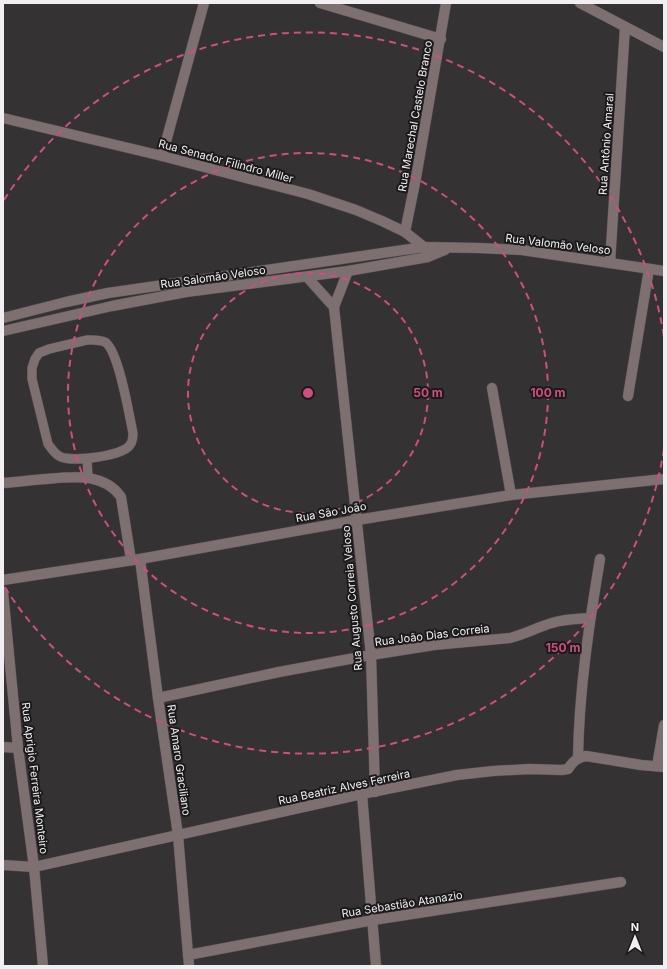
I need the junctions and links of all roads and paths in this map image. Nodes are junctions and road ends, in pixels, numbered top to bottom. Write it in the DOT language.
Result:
graph roads {
  1 [pos="204,3"];
  2 [pos="320,3"];
  3 [pos="446,3"];
  4 [pos="580,3"];
  5 [pos="625,27"];
  6 [pos="440,39"];
  7 [pos="664,46"];
  8 [pos="3,118"];
  9 [pos="162,156"];
  10 [pos="405,232"];
  11 [pos="426,252"];
  12 [pos="610,263"];
  13 [pos="648,269"];
  14 [pos="348,271"];
  15 [pos="664,271"];
  16 [pos="307,277"];
  17 [pos="334,307"];
  18 [pos="3,318"];
  19 [pos="3,331"];
  20 [pos="492,388"];
  21 [pos="628,396"];
  22 [pos="87,459"];
  23 [pos="88,477"];
  24 [pos="664,479"];
  25 [pos="3,483"];
  26 [pos="511,496"];
  27 [pos="357,520"];
  28 [pos="136,559"];
  29 [pos="600,559"];
  30 [pos="3,580"];
  31 [pos="3,592"];
  32 [pos="590,618"];
  33 [pos="5,636"];
  34 [pos="371,655"];
  35 [pos="158,698"];
  36 [pos="664,725"];
  37 [pos="3,747"];
  38 [pos="18,748"];
  39 [pos="578,758"];
  40 [pos="660,767"];
  41 [pos="375,792"];
  42 [pos="362,794"];
  43 [pos="178,835"];
  44 [pos="3,865"];
  45 [pos="34,867"];
  46 [pos="621,882"];
  47 [pos="373,920"];
  48 [pos="188,955"];
  49 [pos="43,966"];
  50 [pos="189,966"];
  51 [pos="376,966"];
  1 -- 9 [label="street"];
  2 -- 6 [label="street"];
  3 -- 6 [label="street, Rua Marechal Castelo Branco"];
  4 -- 5 [label="street"];
  5 -- 7 [label="street"];
  5 -- 12 [label="street, Rua Antônio Amaral"];
  6 -- 10 [label="street, Rua Marechal Castelo Branco"];
  8 -- 9 [label="street, Rua Senador Filindro Miller"];
  9 -- 10 [label="street, Rua Senador Filindro Miller"];
  10 -- 11 [label="street, Rua Senador Filindro Miller"];
  11 -- 12 [label="street, Rua Valomão Veloso"];
  11 -- 14 [label="street, Rua Salomão Veloso"];
  11 -- 18 [label="street, Rua Salomão Veloso"];
  12 -- 13 [label="street, Rua Valomão Veloso"];
  13 -- 15 [label="street, Rua Valomão Veloso"];
  13 -- 21 [label="street"];
  14 -- 16 [label="street, Rua Salomão Veloso"];
  14 -- 17 [label="street, Rua Augusto Correia Veloso"];
  16 -- 17 [label="street"];
  16 -- 19 [label="street, Rua Salomão Veloso"];
  17 -- 27 [label="street, Rua Augusto Correia Veloso"];
  20 -- 26 [label="street"];
  22 -- 22 [label="lane"];
  22 -- 23 [label="lane"];
  23 -- 25 [label="street"];
  23 -- 28 [label="street, Rua Amaro Graciliano"];
  24 -- 26 [label="street, Rua São João"];
  26 -- 27 [label="street, Rua São João"];
  27 -- 28 [label="street, Rua São João"];
  27 -- 34 [label="street, Rua Augusto Correia Veloso"];
  28 -- 30 [label="street, Rua São João"];
  28 -- 35 [label="street, Rua Amaro Graciliano"];
  29 -- 32 [label="street"];
  31 -- 33 [label="street, Rua Aprigio Ferreira Monteiro"];
  32 -- 34 [label="street, Rua João Dias Correia"];
  32 -- 39 [label="street"];
  33 -- 38 [label="street, Rua Aprigio Ferreira Monteiro"];
  34 -- 35 [label="street, Rua João Dias Correia"];
  34 -- 41 [label="street, Rua Augusto Correia Veloso"];
  35 -- 43 [label="street, Rua Amaro Graciliano"];
  36 -- 40 [label="street"];
  37 -- 38 [label="street"];
  38 -- 45 [label="street, Rua Aprigio Ferreira Monteiro"];
  39 -- 40 [label="street"];
  39 -- 41 [label="street, Rua Beatriz Alves Ferreira"];
  41 -- 42 [label="street, Rua Beatriz Alves Ferreira"];
  42 -- 43 [label="street, Rua Beatriz Alves Ferreira"];
  42 -- 47 [label="street"];
  43 -- 45 [label="street, Rua Beatriz Alves Ferreira"];
  43 -- 48 [label="street, Rua Amaro Graciliano"];
  44 -- 45 [label="street, Rua Beatriz Alves Ferreira"];
  45 -- 49 [label="street, Rua Aprigio Ferreira Monteiro"];
  46 -- 47 [label="street, Rua Sebastião Atanazio"];
  47 -- 48 [label="street, Rua Sebastião Atanazio"];
  47 -- 51 [label="street"];
  48 -- 50 [label="street, Rua Amaro Graciliano"];
}
